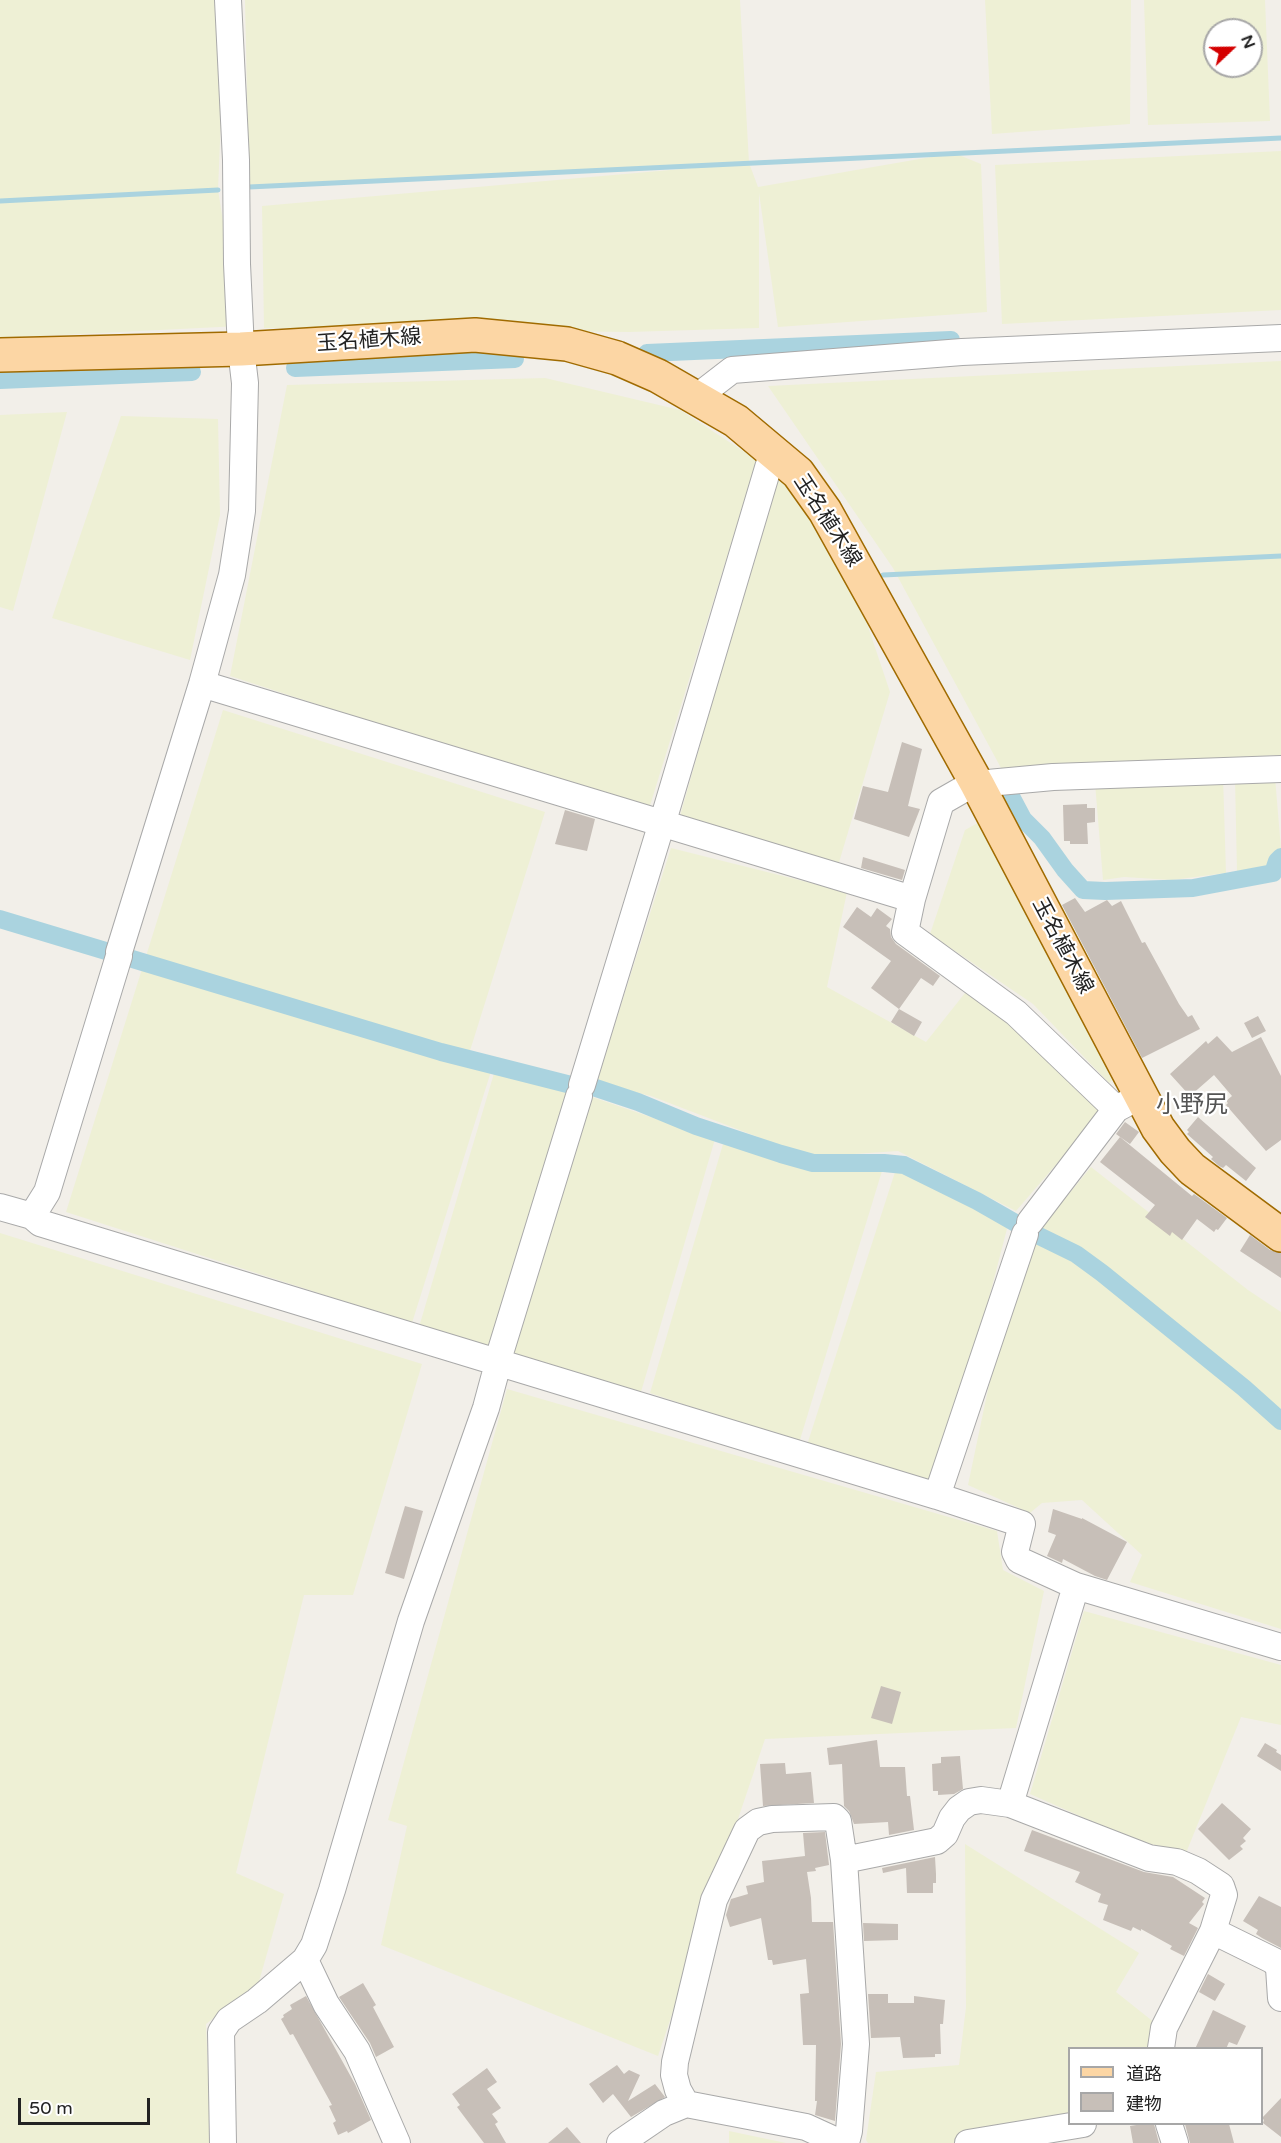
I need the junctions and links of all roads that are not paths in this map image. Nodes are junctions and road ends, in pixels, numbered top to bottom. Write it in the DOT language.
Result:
graph roads {
  1 [pos="228,0"];
  2 [pos="1281,338"];
  3 [pos="0,355"];
  4 [pos="243,365"];
  5 [pos="697,397"];
  6 [pos="773,451"];
  7 [pos="202,684"];
  8 [pos="1281,769"];
  9 [pos="977,784"];
  10 [pos="912,899"];
  11 [pos="1128,1102"];
  12 [pos="0,1207"];
  13 [pos="32,1216"];
  14 [pos="1281,1235"];
  15 [pos="937,1496"];
  16 [pos="1076,1587"];
  17 [pos="1281,1647"];
  18 [pos="1010,1804"];
  19 [pos="844,1860"];
  20 [pos="1213,1931"];
  21 [pos="305,1960"];
  22 [pos="1281,1998"];
  23 [pos="1161,2047"];
  24 [pos="686,2104"];
  25 [pos="1077,2125"];
  26 [pos="1169,2125"];
  27 [pos="223,2143"];
  28 [pos="398,2143"];
  29 [pos="620,2143"];
  30 [pos="844,2143"];
  31 [pos="968,2143"];
  32 [pos="1175,2143"];
  1 -- 4 [label="street"];
  2 -- 5 [label="street"];
  3 -- 4 [label="main road, 玉名植木線"];
  4 -- 5 [label="main road, 玉名植木線"];
  4 -- 7 [label="street"];
  5 -- 6 [label="main road, 玉名植木線"];
  6 -- 9 [label="main road, 玉名植木線"];
  6 -- 21 [label="street"];
  7 -- 10 [label="street"];
  7 -- 13 [label="street"];
  8 -- 9 [label="street"];
  9 -- 10 [label="street"];
  9 -- 11 [label="main road, 玉名植木線"];
  10 -- 11 [label="street"];
  11 -- 14 [label="main road, 玉名植木線"];
  11 -- 15 [label="street"];
  12 -- 13 [label="street"];
  13 -- 15 [label="street"];
  15 -- 16 [label="street"];
  16 -- 17 [label="street"];
  16 -- 18 [label="street"];
  18 -- 19 [label="street"];
  18 -- 20 [label="street"];
  19 -- 24 [label="street"];
  19 -- 30 [label="street"];
  20 -- 22 [label="street"];
  20 -- 23 [label="street"];
  21 -- 27 [label="street"];
  21 -- 28 [label="street"];
  24 -- 29 [label="street"];
  24 -- 30 [label="street"];
  25 -- 31 [label="street"];
  26 -- 32 [label="street"];
}
